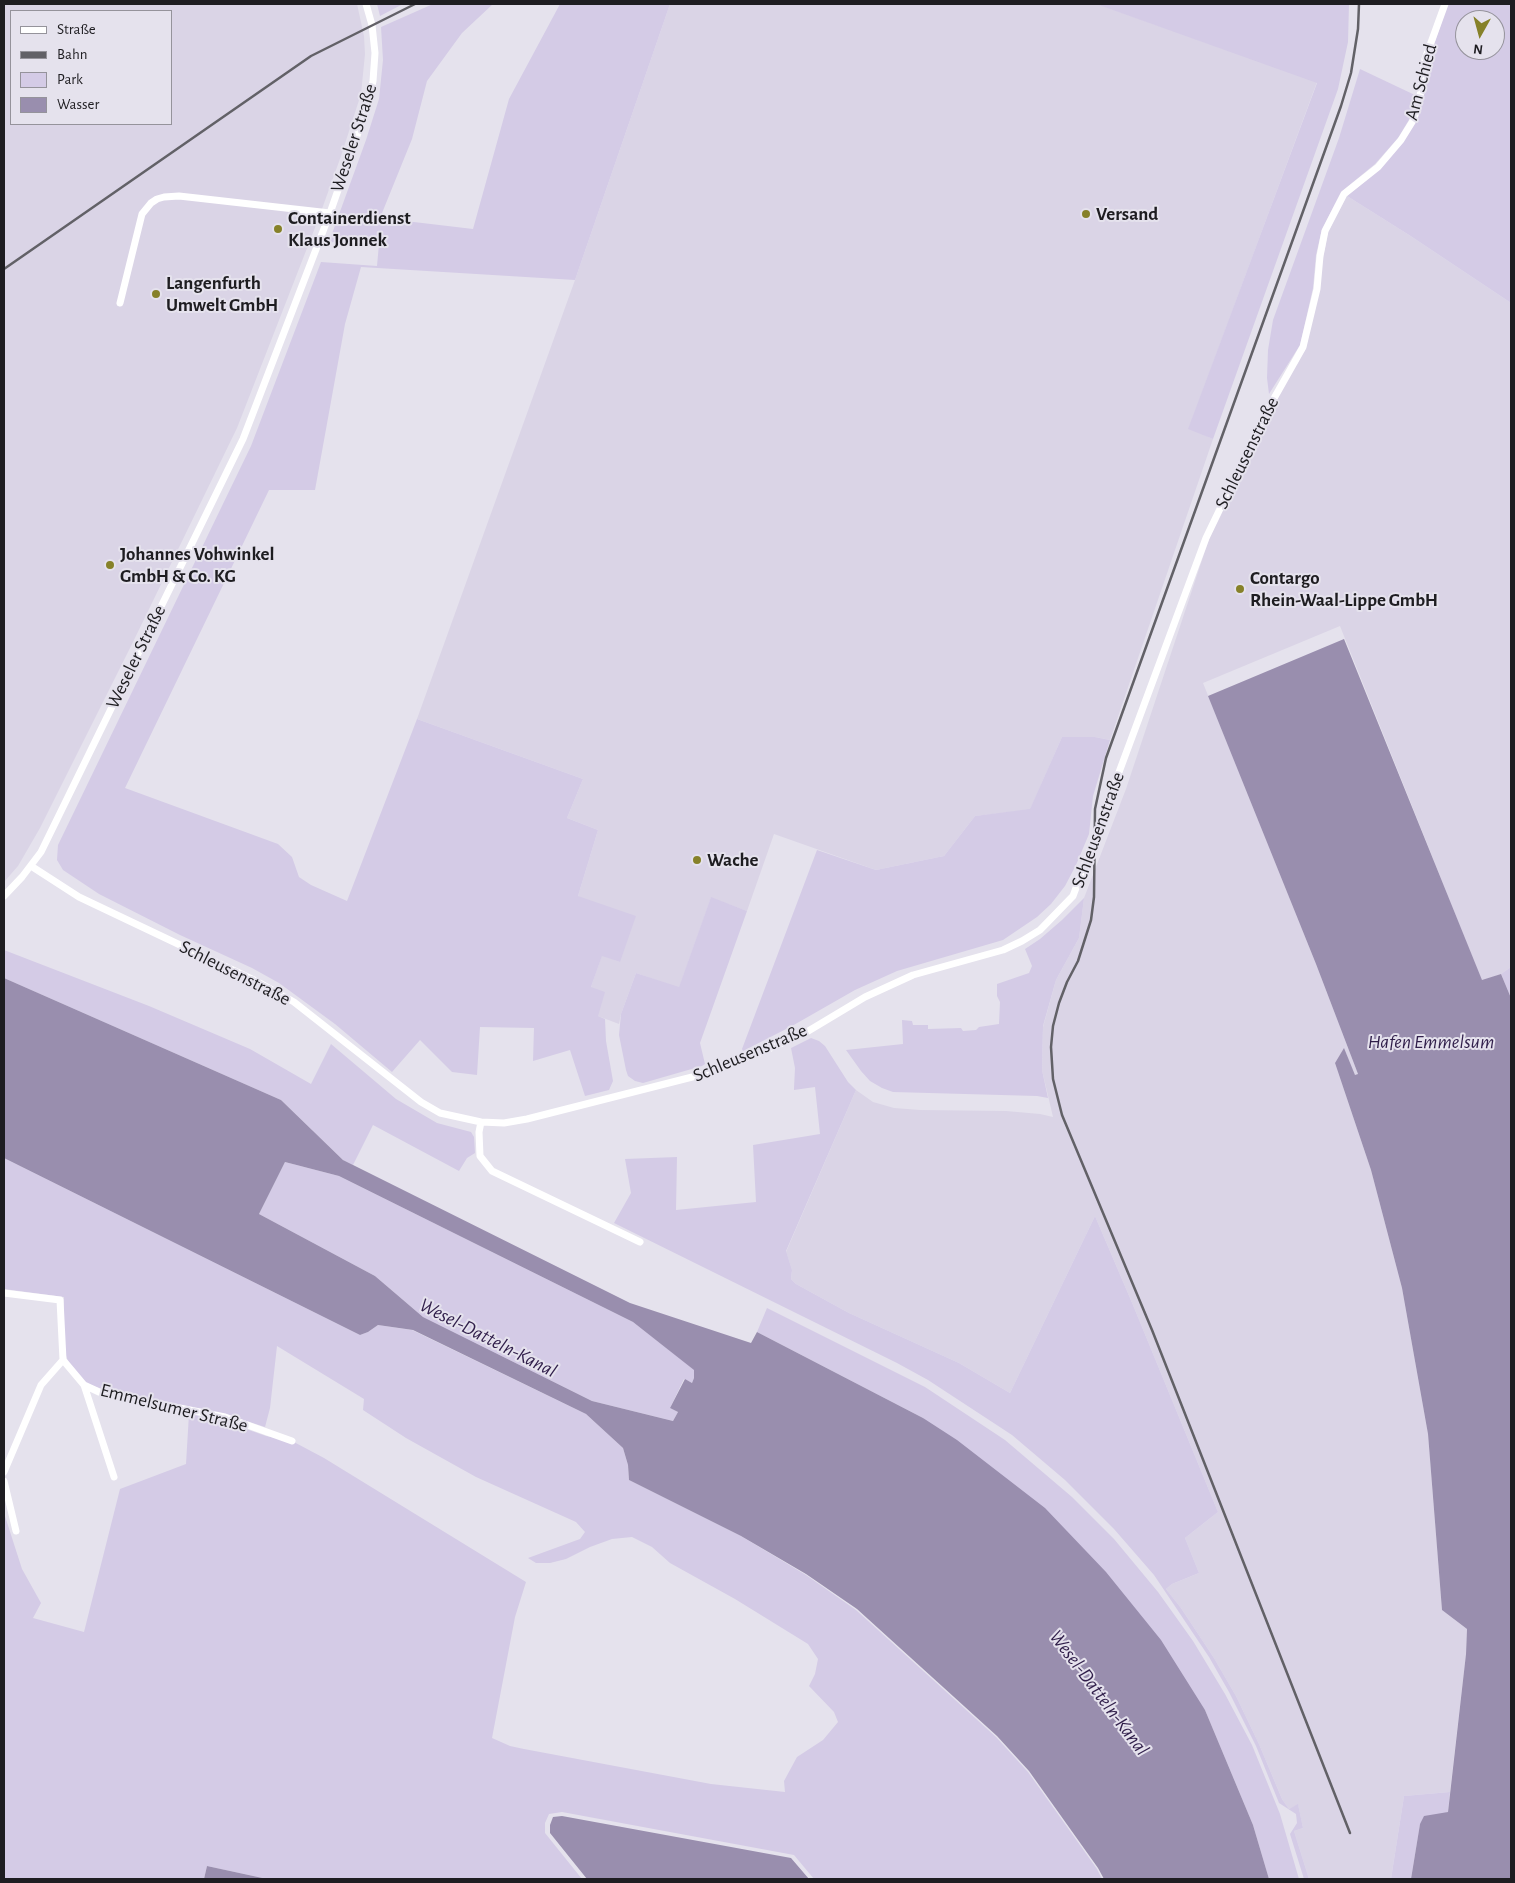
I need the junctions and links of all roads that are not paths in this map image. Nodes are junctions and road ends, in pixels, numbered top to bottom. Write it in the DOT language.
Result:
graph roads {
  1 [pos="366,4"];
  2 [pos="1445,4"];
  3 [pos="1344,194"];
  4 [pos="330,213"];
  5 [pos="120,303"];
  6 [pos="31,866"];
  7 [pos="4,896"];
  8 [pos="481,1122"];
  9 [pos="640,1242"];
  10 [pos="4,1293"];
  11 [pos="63,1360"];
  12 [pos="84,1385"];
  13 [pos="292,1441"];
  14 [pos="4,1472"];
  15 [pos="114,1477"];
  16 [pos="4,1482"];
  17 [pos="16,1531"];
  1 -- 4 [label="street, Weseler Straße"];
  2 -- 3 [label="street, Am Schied"];
  3 -- 8 [label="street, Schleusenstraße"];
  4 -- 5 [label="street, Weseler Straße"];
  4 -- 6 [label="street, Weseler Straße"];
  6 -- 7 [label="street, Weseler Straße"];
  6 -- 8 [label="street, Schleusenstraße"];
  8 -- 9 [label="street"];
  10 -- 11 [label="street"];
  11 -- 12 [label="street, Emmelsumer Straße"];
  11 -- 14 [label="street"];
  12 -- 13 [label="street, Emmelsumer Straße"];
  12 -- 15 [label="street, Emmelsumer Straße"];
  16 -- 17 [label="street"];
}
